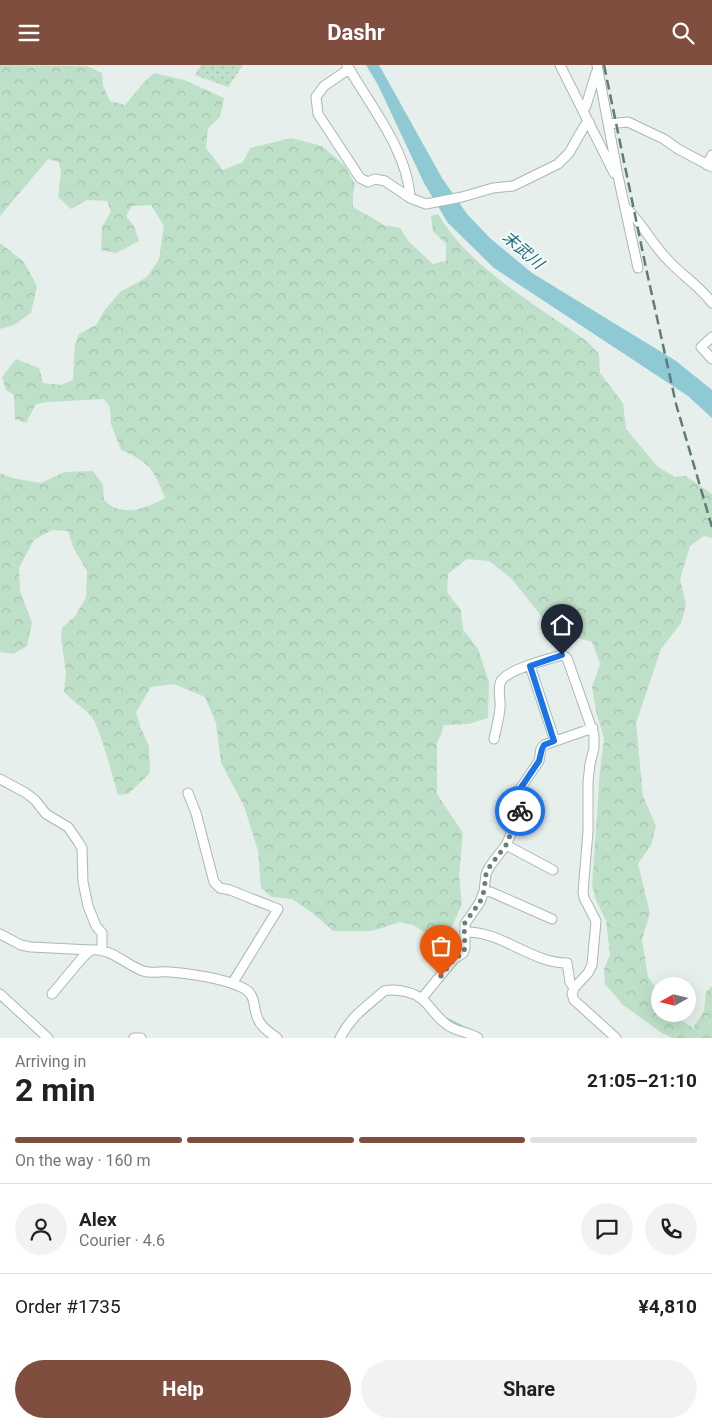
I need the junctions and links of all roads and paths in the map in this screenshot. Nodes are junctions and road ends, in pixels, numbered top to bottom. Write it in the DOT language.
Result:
graph roads {
  1 [pos="560,65"];
  2 [pos="348,67"];
  3 [pos="598,69"];
  4 [pos="583,109"];
  5 [pos="589,122"];
  6 [pos="608,124"];
  7 [pos="712,155"];
  8 [pos="710,166"];
  9 [pos="618,176"];
  10 [pos="410,198"];
  11 [pos="625,207"];
  12 [pos="638,267"];
  13 [pos="712,303"];
  14 [pos="712,337"];
  15 [pos="712,359"];
  16 [pos="530,666"];
  17 [pos="593,727"];
  18 [pos="494,739"];
  19 [pos="554,741"];
  20 [pos="0,779"];
  21 [pos="188,793"];
  22 [pos="506,845"];
  23 [pos="553,870"];
  24 [pos="484,891"];
  25 [pos="552,919"];
  26 [pos="465,932"];
  27 [pos="0,934"];
  28 [pos="91,950"];
  29 [pos="102,950"];
  30 [pos="234,984"];
  31 [pos="574,988"];
  32 [pos="0,994"];
  33 [pos="52,994"];
  34 [pos="422,997"];
  35 [pos="48,1038"];
  36 [pos="134,1038"];
  37 [pos="141,1038"];
  38 [pos="276,1038"];
  39 [pos="340,1038"];
  40 [pos="478,1038"];
  41 [pos="616,1038"];
  1 -- 4 [label="street"];
  2 -- 10 [label="street"];
  2 -- 10 [label="street"];
  3 -- 4 [label="street"];
  3 -- 6 [label="street"];
  4 -- 5 [label="street"];
  5 -- 9 [label="street"];
  5 -- 10 [label="street"];
  6 -- 8 [label="street"];
  6 -- 9 [label="street"];
  7 -- 8 [label="street"];
  9 -- 11 [label="street"];
  11 -- 12 [label="street"];
  11 -- 13 [label="street"];
  14 -- 15 [label="street"];
  16 -- 17 [label="street"];
  16 -- 18 [label="street"];
  16 -- 19 [label="street"];
  17 -- 19 [label="street"];
  17 -- 31 [label="street"];
  19 -- 22 [label="street"];
  20 -- 29 [label="street"];
  21 -- 30 [label="street"];
  22 -- 23 [label="street"];
  22 -- 24 [label="street"];
  24 -- 25 [label="street"];
  24 -- 26 [label="street"];
  26 -- 31 [label="street"];
  26 -- 34 [label="street"];
  27 -- 28 [label="street"];
  28 -- 29 [label="street"];
  28 -- 33 [label="street"];
  29 -- 30 [label="street"];
  30 -- 38 [label="street"];
  31 -- 41 [label="street"];
  32 -- 35 [label="street"];
  34 -- 39 [label="street"];
  34 -- 40 [label="street"];
  36 -- 37 [label="street"];
}
